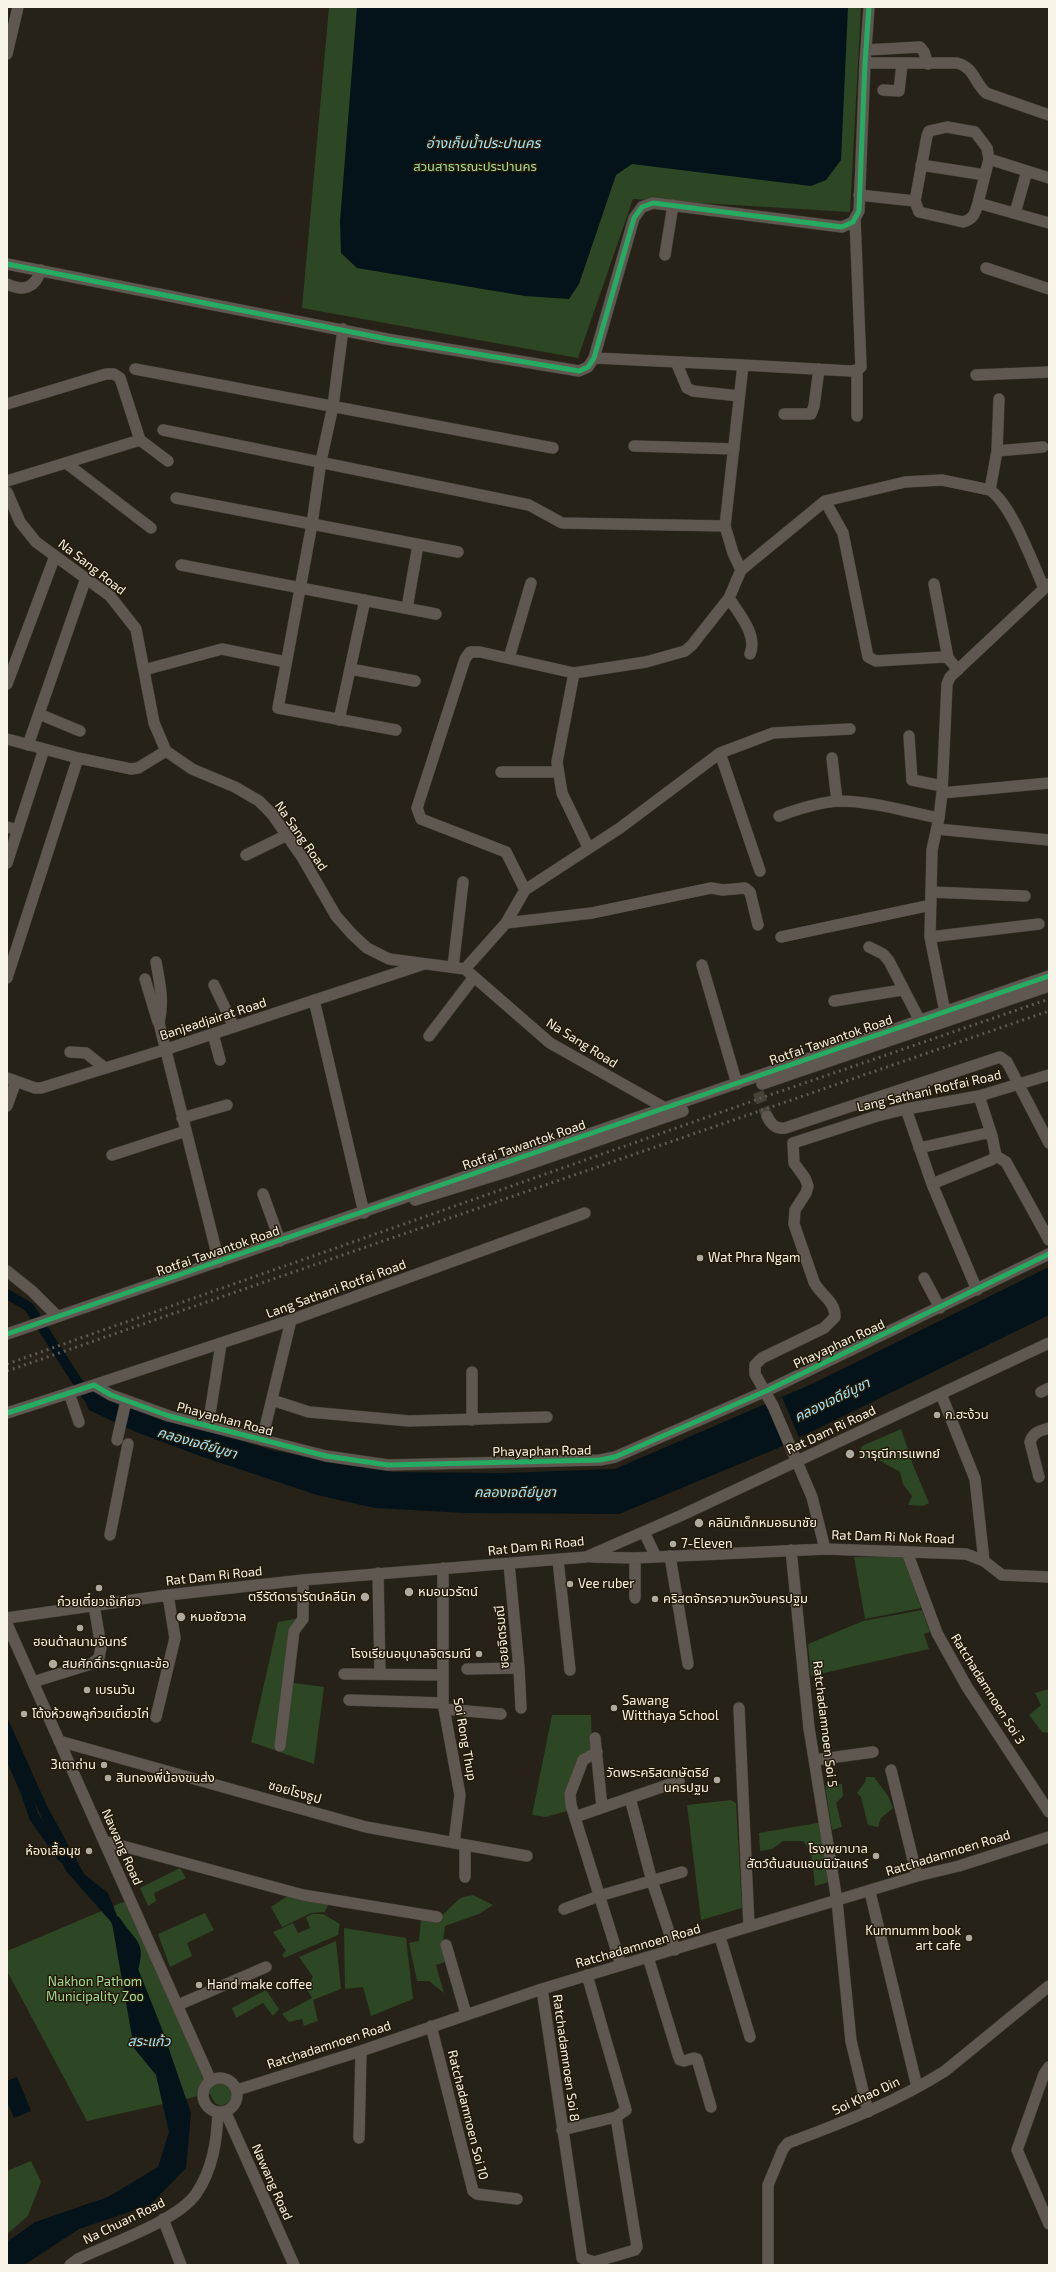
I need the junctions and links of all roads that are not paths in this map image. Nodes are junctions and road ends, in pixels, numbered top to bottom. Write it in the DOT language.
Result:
graph roads {
  1 [pos="18,7"];
  2 [pos="869,7"];
  3 [pos="866,50"];
  4 [pos="7,54"];
  5 [pos="864,63"];
  6 [pos="902,64"];
  7 [pos="928,64"];
  8 [pos="884,90"];
  9 [pos="1049,115"];
  10 [pos="989,159"];
  11 [pos="921,165"];
  12 [pos="1027,171"];
  13 [pos="985,175"];
  14 [pos="1049,178"];
  15 [pos="859,195"];
  16 [pos="915,201"];
  17 [pos="978,203"];
  18 [pos="673,205"];
  19 [pos="1015,214"];
  20 [pos="856,219"];
  21 [pos="1049,223"];
  22 [pos="665,255"];
  23 [pos="7,264"];
  24 [pos="986,268"];
  25 [pos="41,270"];
  26 [pos="7,284"];
  27 [pos="1049,289"];
  28 [pos="343,330"];
  29 [pos="594,358"];
  30 [pos="676,362"];
  31 [pos="743,365"];
  32 [pos="819,369"];
  33 [pos="135,370"];
  34 [pos="857,370"];
  35 [pos="1049,372"];
  36 [pos="976,375"];
  37 [pos="739,396"];
  38 [pos="999,399"];
  39 [pos="7,404"];
  40 [pos="333,406"];
  41 [pos="784,414"];
  42 [pos="856,416"];
  43 [pos="163,430"];
  44 [pos="140,440"];
  45 [pos="634,446"];
  46 [pos="1043,447"];
  47 [pos="553,448"];
  48 [pos="734,449"];
  49 [pos="997,451"];
  50 [pos="168,461"];
  51 [pos="321,461"];
  52 [pos="66,463"];
  53 [pos="7,481"];
  54 [pos="990,490"];
  55 [pos="7,492"];
  56 [pos="176,498"];
  57 [pos="825,501"];
  58 [pos="312,524"];
  59 [pos="725,526"];
  60 [pos="151,528"];
  61 [pos="418,545"];
  62 [pos="458,552"];
  63 [pos="55,556"];
  64 [pos="181,565"];
  65 [pos="741,570"];
  66 [pos="86,578"];
  67 [pos="531,583"];
  68 [pos="934,584"];
  69 [pos="1047,586"];
  70 [pos="300,587"];
  71 [pos="729,598"];
  72 [pos="365,600"];
  73 [pos="407,608"];
  74 [pos="436,614"];
  75 [pos="750,654"];
  76 [pos="509,658"];
  77 [pos="948,658"];
  78 [pos="286,662"];
  79 [pos="350,669"];
  80 [pos="144,670"];
  81 [pos="958,670"];
  82 [pos="574,673"];
  83 [pos="415,681"];
  84 [pos="7,684"];
  85 [pos="39,714"];
  86 [pos="339,720"];
  87 [pos="850,729"];
  88 [pos="396,730"];
  89 [pos="80,731"];
  90 [pos="909,736"];
  91 [pos="7,739"];
  92 [pos="28,744"];
  93 [pos="44,749"];
  94 [pos="166,751"];
  95 [pos="720,753"];
  96 [pos="78,758"];
  97 [pos="832,758"];
  98 [pos="501,772"];
  99 [pos="558,772"];
  100 [pos="1049,783"];
  101 [pos="942,789"];
  102 [pos="838,801"];
  103 [pos="779,816"];
  104 [pos="938,823"];
  105 [pos="12,828"];
  106 [pos="287,835"];
  107 [pos="1049,840"];
  108 [pos="588,847"];
  109 [pos="246,855"];
  110 [pos="7,863"];
  111 [pos="760,871"];
  112 [pos="463,882"];
  113 [pos="525,890"];
  114 [pos="931,892"];
  115 [pos="1025,896"];
  116 [pos="931,905"];
  117 [pos="506,923"];
  118 [pos="1039,924"];
  119 [pos="758,925"];
  120 [pos="781,937"];
  121 [pos="930,937"];
  122 [pos="870,947"];
  123 [pos="156,962"];
  124 [pos="427,963"];
  125 [pos="702,966"];
  126 [pos="453,967"];
  127 [pos="465,969"];
  128 [pos="1049,976"];
  129 [pos="474,977"];
  130 [pos="7,978"];
  131 [pos="145,979"];
  132 [pos="214,985"];
  133 [pos="1049,986"];
  134 [pos="902,990"];
  135 [pos="314,1000"];
  136 [pos="834,1001"];
  137 [pos="945,1012"];
  138 [pos="920,1021"];
  139 [pos="159,1023"];
  140 [pos="234,1027"];
  141 [pos="213,1034"];
  142 [pos="429,1036"];
  143 [pos="164,1050"];
  144 [pos="70,1052"];
  145 [pos="220,1060"];
  146 [pos="105,1068"];
  147 [pos="1049,1075"];
  148 [pos="12,1080"];
  149 [pos="737,1084"];
  150 [pos="1018,1085"];
  151 [pos="979,1096"];
  152 [pos="227,1105"];
  153 [pos="7,1106"];
  154 [pos="665,1108"];
  155 [pos="906,1109"];
  156 [pos="767,1116"];
  157 [pos="182,1118"];
  158 [pos="186,1131"];
  159 [pos="992,1136"];
  160 [pos="1049,1143"];
  161 [pos="920,1148"];
  162 [pos="112,1155"];
  163 [pos="996,1156"];
  164 [pos="932,1184"];
  165 [pos="263,1194"];
  166 [pos="380,1206"];
  167 [pos="364,1212"];
  168 [pos="585,1213"];
  169 [pos="1049,1240"];
  170 [pos="280,1241"];
  171 [pos="1049,1254"];
  172 [pos="219,1262"];
  173 [pos="7,1271"];
  174 [pos="924,1278"];
  175 [pos="977,1290"];
  176 [pos="940,1308"];
  177 [pos="57,1316"];
  178 [pos="291,1320"];
  179 [pos="7,1334"];
  180 [pos="1049,1343"];
  181 [pos="221,1344"];
  182 [pos="472,1372"];
  183 [pos="92,1386"];
  184 [pos="766,1391"];
  185 [pos="71,1393"];
  186 [pos="940,1394"];
  187 [pos="272,1400"];
  188 [pos="125,1404"];
  189 [pos="7,1413"];
  190 [pos="547,1417"];
  191 [pos="472,1420"];
  192 [pos="79,1422"];
  193 [pos="208,1426"];
  194 [pos="1049,1428"];
  195 [pos="262,1440"];
  196 [pos="797,1462"];
  197 [pos="1039,1477"];
  198 [pos="644,1532"];
  199 [pos="110,1535"];
  200 [pos="825,1548"];
  201 [pos="791,1550"];
  202 [pos="907,1552"];
  203 [pos="670,1556"];
  204 [pos="586,1557"];
  205 [pos="656,1557"];
  206 [pos="635,1558"];
  207 [pos="558,1560"];
  208 [pos="984,1561"];
  209 [pos="509,1564"];
  210 [pos="443,1568"];
  211 [pos="378,1573"];
  212 [pos="1049,1577"];
  213 [pos="303,1580"];
  214 [pos="168,1596"];
  215 [pos="635,1598"];
  216 [pos="94,1606"];
  217 [pos="7,1618"];
  218 [pos="7,1624"];
  219 [pos="688,1664"];
  220 [pos="519,1668"];
  221 [pos="467,1669"];
  222 [pos="570,1670"];
  223 [pos="344,1674"];
  224 [pos="380,1674"];
  225 [pos="443,1675"];
  226 [pos="33,1682"];
  227 [pos="349,1700"];
  228 [pos="443,1706"];
  229 [pos="521,1708"];
  230 [pos="739,1708"];
  231 [pos="501,1714"];
  232 [pos="156,1717"];
  233 [pos="595,1738"];
  234 [pos="59,1741"];
  235 [pos="280,1746"];
  236 [pos="597,1752"];
  237 [pos="873,1752"];
  238 [pos="815,1760"];
  239 [pos="891,1770"];
  240 [pos="679,1781"];
  241 [pos="630,1798"];
  242 [pos="602,1807"];
  243 [pos="1049,1812"];
  244 [pos="576,1817"];
  245 [pos="1049,1837"];
  246 [pos="104,1841"];
  247 [pos="460,1844"];
  248 [pos="527,1856"];
  249 [pos="682,1872"];
  250 [pos="917,1876"];
  251 [pos="465,1877"];
  252 [pos="652,1881"];
  253 [pos="870,1892"];
  254 [pos="599,1896"];
  255 [pos="837,1901"];
  256 [pos="564,1910"];
  257 [pos="437,1917"];
  258 [pos="749,1926"];
  259 [pos="720,1937"];
  260 [pos="446,1945"];
  261 [pos="675,1950"];
  262 [pos="648,1957"];
  263 [pos="621,1965"];
  264 [pos="266,1967"];
  265 [pos="587,1975"];
  266 [pos="1049,1986"];
  267 [pos="542,1989"];
  268 [pos="178,2005"];
  269 [pos="466,2014"];
  270 [pos="431,2026"];
  271 [pos="750,2037"];
  272 [pos="361,2051"];
  273 [pos="1049,2067"];
  274 [pos="210,2081"];
  275 [pos="917,2087"];
  276 [pos="237,2090"];
  277 [pos="711,2107"];
  278 [pos="222,2111"];
  279 [pos="868,2112"];
  280 [pos="616,2117"];
  281 [pos="562,2130"];
  282 [pos="359,2138"];
  283 [pos="517,2199"];
  284 [pos="163,2219"];
  285 [pos="1049,2224"];
  286 [pos="594,2263"];
  287 [pos="70,2265"];
  288 [pos="181,2265"];
  289 [pos="294,2265"];
  290 [pos="768,2265"];
  1 -- 4 [label="street"];
  2 -- 3 [label="street"];
  3 -- 5 [label="street"];
  3 -- 7 [label="street"];
  5 -- 6 [label="street"];
  5 -- 15 [label="street"];
  6 -- 7 [label="street"];
  6 -- 8 [label="street"];
  7 -- 9 [label="street"];
  10 -- 11 [label="street"];
  10 -- 12 [label="street"];
  10 -- 13 [label="street"];
  11 -- 13 [label="street"];
  11 -- 16 [label="street"];
  12 -- 14 [label="street"];
  12 -- 19 [label="street"];
  13 -- 17 [label="street"];
  15 -- 16 [label="street"];
  15 -- 20 [label="street"];
  16 -- 17 [label="street"];
  17 -- 19 [label="street"];
  18 -- 20 [label="street"];
  18 -- 22 [label="street"];
  18 -- 29 [label="street"];
  19 -- 21 [label="street"];
  20 -- 34 [label="street"];
  23 -- 25 [label="street"];
  24 -- 27 [label="street"];
  25 -- 26 [label="street"];
  25 -- 28 [label="street"];
  28 -- 29 [label="street"];
  28 -- 40 [label="street"];
  29 -- 30 [label="street"];
  30 -- 31 [label="street"];
  30 -- 37 [label="street"];
  31 -- 32 [label="street"];
  31 -- 37 [label="street"];
  32 -- 34 [label="street"];
  32 -- 41 [label="street"];
  33 -- 40 [label="street"];
  34 -- 42 [label="street"];
  35 -- 36 [label="street"];
  37 -- 48 [label="street"];
  38 -- 49 [label="street"];
  39 -- 44 [label="street"];
  40 -- 47 [label="street"];
  40 -- 51 [label="street"];
  43 -- 51 [label="street"];
  44 -- 50 [label="street"];
  44 -- 52 [label="street"];
  45 -- 48 [label="street"];
  46 -- 49 [label="street"];
  48 -- 59 [label="street"];
  49 -- 54 [label="street"];
  51 -- 58 [label="street"];
  51 -- 59 [label="street"];
  52 -- 53 [label="street"];
  52 -- 60 [label="street"];
  54 -- 57 [label="street"];
  54 -- 69 [label="street"];
  55 -- 63 [label="street, Na Sang Road"];
  56 -- 58 [label="street"];
  57 -- 65 [label="street"];
  57 -- 77 [label="street"];
  58 -- 61 [label="street"];
  58 -- 70 [label="street"];
  59 -- 65 [label="street"];
  61 -- 62 [label="street"];
  61 -- 73 [label="street"];
  63 -- 66 [label="street, Na Sang Road"];
  63 -- 84 [label="street"];
  64 -- 70 [label="street"];
  65 -- 71 [label="street"];
  66 -- 80 [label="street, Na Sang Road"];
  66 -- 85 [label="street"];
  67 -- 76 [label="street"];
  68 -- 77 [label="street"];
  69 -- 81 [label="street"];
  70 -- 72 [label="street"];
  70 -- 78 [label="street"];
  71 -- 75 [label="street"];
  71 -- 82 [label="street"];
  72 -- 73 [label="street"];
  72 -- 79 [label="street"];
  73 -- 74 [label="street"];
  76 -- 82 [label="street"];
  76 -- 113 [label="street"];
  77 -- 81 [label="street"];
  78 -- 80 [label="street"];
  78 -- 86 [label="street"];
  79 -- 83 [label="street"];
  79 -- 86 [label="street"];
  80 -- 94 [label="street, Na Sang Road"];
  81 -- 101 [label="street"];
  82 -- 99 [label="street"];
  85 -- 89 [label="street"];
  85 -- 92 [label="street"];
  86 -- 88 [label="street"];
  87 -- 95 [label="street"];
  90 -- 101 [label="street"];
  91 -- 92 [label="street"];
  92 -- 93 [label="street"];
  93 -- 96 [label="street"];
  93 -- 105 [label="street"];
  94 -- 96 [label="street"];
  94 -- 106 [label="street, Na Sang Road"];
  95 -- 108 [label="street"];
  95 -- 111 [label="street"];
  96 -- 130 [label="street"];
  97 -- 102 [label="street"];
  98 -- 99 [label="street"];
  99 -- 108 [label="street"];
  100 -- 101 [label="street"];
  101 -- 104 [label="street"];
  102 -- 103 [label="street"];
  102 -- 104 [label="street"];
  104 -- 107 [label="street"];
  104 -- 114 [label="street"];
  105 -- 110 [label="street"];
  106 -- 109 [label="street"];
  106 -- 124 [label="street, Na Sang Road"];
  108 -- 113 [label="street"];
  112 -- 126 [label="street"];
  113 -- 117 [label="street"];
  114 -- 115 [label="street"];
  114 -- 116 [label="street"];
  116 -- 120 [label="street"];
  116 -- 121 [label="street"];
  117 -- 119 [label="street"];
  117 -- 127 [label="street"];
  118 -- 121 [label="street"];
  121 -- 137 [label="street"];
  122 -- 134 [label="street"];
  123 -- 139 [label="street"];
  124 -- 126 [label="street, Na Sang Road"];
  124 -- 135 [label="street, Banjeadjairat Road"];
  125 -- 149 [label="street"];
  126 -- 127 [label="street, Na Sang Road"];
  127 -- 129 [label="street, Na Sang Road"];
  128 -- 137 [label="street, Rotfai Tawantok Road"];
  129 -- 142 [label="street"];
  129 -- 154 [label="street, Na Sang Road"];
  131 -- 139 [label="street"];
  132 -- 140 [label="street"];
  133 -- 166 [label="street"];
  134 -- 136 [label="street"];
  134 -- 138 [label="street"];
  135 -- 140 [label="street, Banjeadjairat Road"];
  135 -- 167 [label="street"];
  137 -- 138 [label="street, Rotfai Tawantok Road"];
  138 -- 149 [label="street, Rotfai Tawantok Road"];
  139 -- 143 [label="street"];
  140 -- 141 [label="street, Banjeadjairat Road"];
  141 -- 143 [label="street, Banjeadjairat Road"];
  141 -- 145 [label="street"];
  143 -- 146 [label="street, Banjeadjairat Road"];
  143 -- 157 [label="street"];
  144 -- 146 [label="street"];
  146 -- 148 [label="street, Banjeadjairat Road"];
  147 -- 150 [label="street, Lang Sathani Rotfai Road"];
  148 -- 153 [label="street"];
  149 -- 154 [label="street, Rotfai Tawantok Road"];
  150 -- 151 [label="street, Lang Sathani Rotfai Road"];
  150 -- 156 [label="street"];
  150 -- 160 [label="street"];
  151 -- 155 [label="street, Lang Sathani Rotfai Road"];
  151 -- 159 [label="street"];
  152 -- 157 [label="street"];
  154 -- 166 [label="street, Rotfai Tawantok Road"];
  155 -- 161 [label="street"];
  155 -- 184 [label="street, Lang Sathani Rotfai Road"];
  157 -- 158 [label="street"];
  158 -- 162 [label="street"];
  158 -- 172 [label="street"];
  159 -- 161 [label="street"];
  159 -- 163 [label="street"];
  161 -- 164 [label="street"];
  163 -- 164 [label="street"];
  163 -- 169 [label="street"];
  164 -- 175 [label="street"];
  165 -- 170 [label="street"];
  166 -- 167 [label="street, Rotfai Tawantok Road"];
  167 -- 170 [label="street, Rotfai Tawantok Road"];
  168 -- 178 [label="street, Lang Sathani Rotfai Road"];
  170 -- 172 [label="street, Rotfai Tawantok Road"];
  171 -- 175 [label="street, Phayaphan Road"];
  172 -- 177 [label="street, Rotfai Tawantok Road"];
  173 -- 177 [label="street"];
  174 -- 176 [label="street"];
  175 -- 176 [label="street, Phayaphan Road"];
  176 -- 184 [label="street, Phayaphan Road"];
  177 -- 179 [label="street, Rotfai Tawantok Road"];
  178 -- 181 [label="street, Lang Sathani Rotfai Road"];
  178 -- 187 [label="street"];
  180 -- 186 [label="street, Rat Dam Ri Road"];
  181 -- 183 [label="street, Lang Sathani Rotfai Road"];
  181 -- 193 [label="street"];
  182 -- 191 [label="street"];
  183 -- 185 [label="street"];
  183 -- 188 [label="street, Phayaphan Road"];
  184 -- 195 [label="street, Phayaphan Road"];
  184 -- 196 [label="street"];
  185 -- 189 [label="street"];
  185 -- 192 [label="street"];
  186 -- 196 [label="street, Rat Dam Ri Road"];
  186 -- 208 [label="street"];
  187 -- 191 [label="street"];
  187 -- 195 [label="street"];
  188 -- 193 [label="street, Phayaphan Road"];
  188 -- 199 [label="street"];
  190 -- 191 [label="street"];
  193 -- 195 [label="street, Phayaphan Road"];
  194 -- 197 [label="street"];
  196 -- 198 [label="street, Rat Dam Ri Road"];
  196 -- 200 [label="street"];
  198 -- 204 [label="street, Rat Dam Ri Road"];
  198 -- 205 [label="street"];
  200 -- 201 [label="street, Rat Dam Ri Nok Road"];
  200 -- 202 [label="street, Rat Dam Ri Nok Road"];
  201 -- 203 [label="street, Rat Dam Ri Nok Road"];
  201 -- 238 [label="street, Ratchadamnoen Soi 5"];
  202 -- 208 [label="street, Rat Dam Ri Nok Road"];
  202 -- 243 [label="street, Ratchadamnoen Soi 3"];
  203 -- 205 [label="street, Rat Dam Ri Nok Road"];
  203 -- 219 [label="street"];
  204 -- 206 [label="street, Rat Dam Ri Nok Road"];
  204 -- 207 [label="street, Rat Dam Ri Road"];
  205 -- 206 [label="street, Rat Dam Ri Nok Road"];
  206 -- 215 [label="street"];
  207 -- 209 [label="street, Rat Dam Ri Road"];
  207 -- 222 [label="street"];
  208 -- 212 [label="street, Rat Dam Ri Nok Road"];
  209 -- 210 [label="street, Rat Dam Ri Road"];
  209 -- 220 [label="street, ซอยจิตรมณี"];
  210 -- 211 [label="street, Rat Dam Ri Road"];
  210 -- 225 [label="street, Soi Rong Thup"];
  211 -- 213 [label="street, Rat Dam Ri Road"];
  211 -- 224 [label="street"];
  213 -- 214 [label="street, Rat Dam Ri Road"];
  213 -- 235 [label="street"];
  214 -- 216 [label="street, Rat Dam Ri Road"];
  214 -- 232 [label="street"];
  216 -- 217 [label="street, Rat Dam Ri Road"];
  216 -- 226 [label="street"];
  218 -- 226 [label="street, Nawang Road"];
  220 -- 221 [label="street"];
  220 -- 229 [label="street, ซอยจิตรมณี"];
  223 -- 224 [label="street"];
  224 -- 225 [label="street"];
  225 -- 228 [label="street, Soi Rong Thup"];
  226 -- 234 [label="street, Nawang Road"];
  227 -- 228 [label="street"];
  228 -- 231 [label="street"];
  228 -- 247 [label="street, Soi Rong Thup"];
  230 -- 258 [label="street"];
  233 -- 236 [label="street"];
  234 -- 246 [label="street, Nawang Road"];
  234 -- 247 [label="street, ซอยโรงธูป"];
  236 -- 242 [label="street"];
  236 -- 244 [label="street"];
  237 -- 238 [label="street"];
  238 -- 255 [label="street, Ratchadamnoen Soi 5"];
  239 -- 250 [label="street"];
  240 -- 241 [label="street"];
  241 -- 242 [label="street"];
  241 -- 252 [label="street"];
  242 -- 244 [label="street"];
  244 -- 254 [label="street"];
  245 -- 250 [label="street, Ratchadamnoen Road"];
  246 -- 257 [label="street"];
  246 -- 268 [label="street, Nawang Road"];
  247 -- 248 [label="street, ซอยโรงธูป"];
  247 -- 251 [label="street, Soi Rong Thup"];
  249 -- 252 [label="street"];
  250 -- 253 [label="street, Ratchadamnoen Road"];
  252 -- 254 [label="street"];
  252 -- 261 [label="street"];
  253 -- 255 [label="street, Ratchadamnoen Road"];
  253 -- 275 [label="street"];
  254 -- 256 [label="street"];
  254 -- 263 [label="street"];
  255 -- 258 [label="street, Ratchadamnoen Road"];
  255 -- 279 [label="street, Ratchadamnoen Soi 5"];
  258 -- 259 [label="street, Ratchadamnoen Road"];
  259 -- 261 [label="street, Ratchadamnoen Road"];
  259 -- 271 [label="street"];
  260 -- 269 [label="street"];
  261 -- 262 [label="street, Ratchadamnoen Road"];
  262 -- 263 [label="street, Ratchadamnoen Road"];
  262 -- 277 [label="street"];
  263 -- 265 [label="street, Ratchadamnoen Road"];
  264 -- 268 [label="street"];
  265 -- 267 [label="street, Ratchadamnoen Road"];
  265 -- 280 [label="street"];
  266 -- 275 [label="street, Soi Khao Din"];
  267 -- 269 [label="street, Ratchadamnoen Road"];
  267 -- 281 [label="street, Ratchadamnoen Soi 8"];
  268 -- 274 [label="street, Nawang Road"];
  269 -- 270 [label="street, Ratchadamnoen Road"];
  270 -- 272 [label="street, Ratchadamnoen Road"];
  270 -- 283 [label="street, Ratchadamnoen Soi 10"];
  272 -- 276 [label="street, Ratchadamnoen Road"];
  272 -- 282 [label="street"];
  273 -- 285 [label="street"];
  274 -- 276 [label="street"];
  274 -- 278 [label="street, Nawang Road"];
  275 -- 279 [label="street, Soi Khao Din"];
  276 -- 278 [label="street"];
  278 -- 284 [label="street, Na Chuan Road"];
  278 -- 289 [label="street, Nawang Road"];
  279 -- 290 [label="street, Soi Khao Din"];
  280 -- 281 [label="street, Ratchadamnoen Soi 8"];
  280 -- 286 [label="street, Ratchadamnoen Soi 8"];
  281 -- 286 [label="street, Ratchadamnoen Soi 8"];
  284 -- 287 [label="street, Na Chuan Road"];
  284 -- 288 [label="street"];
}
